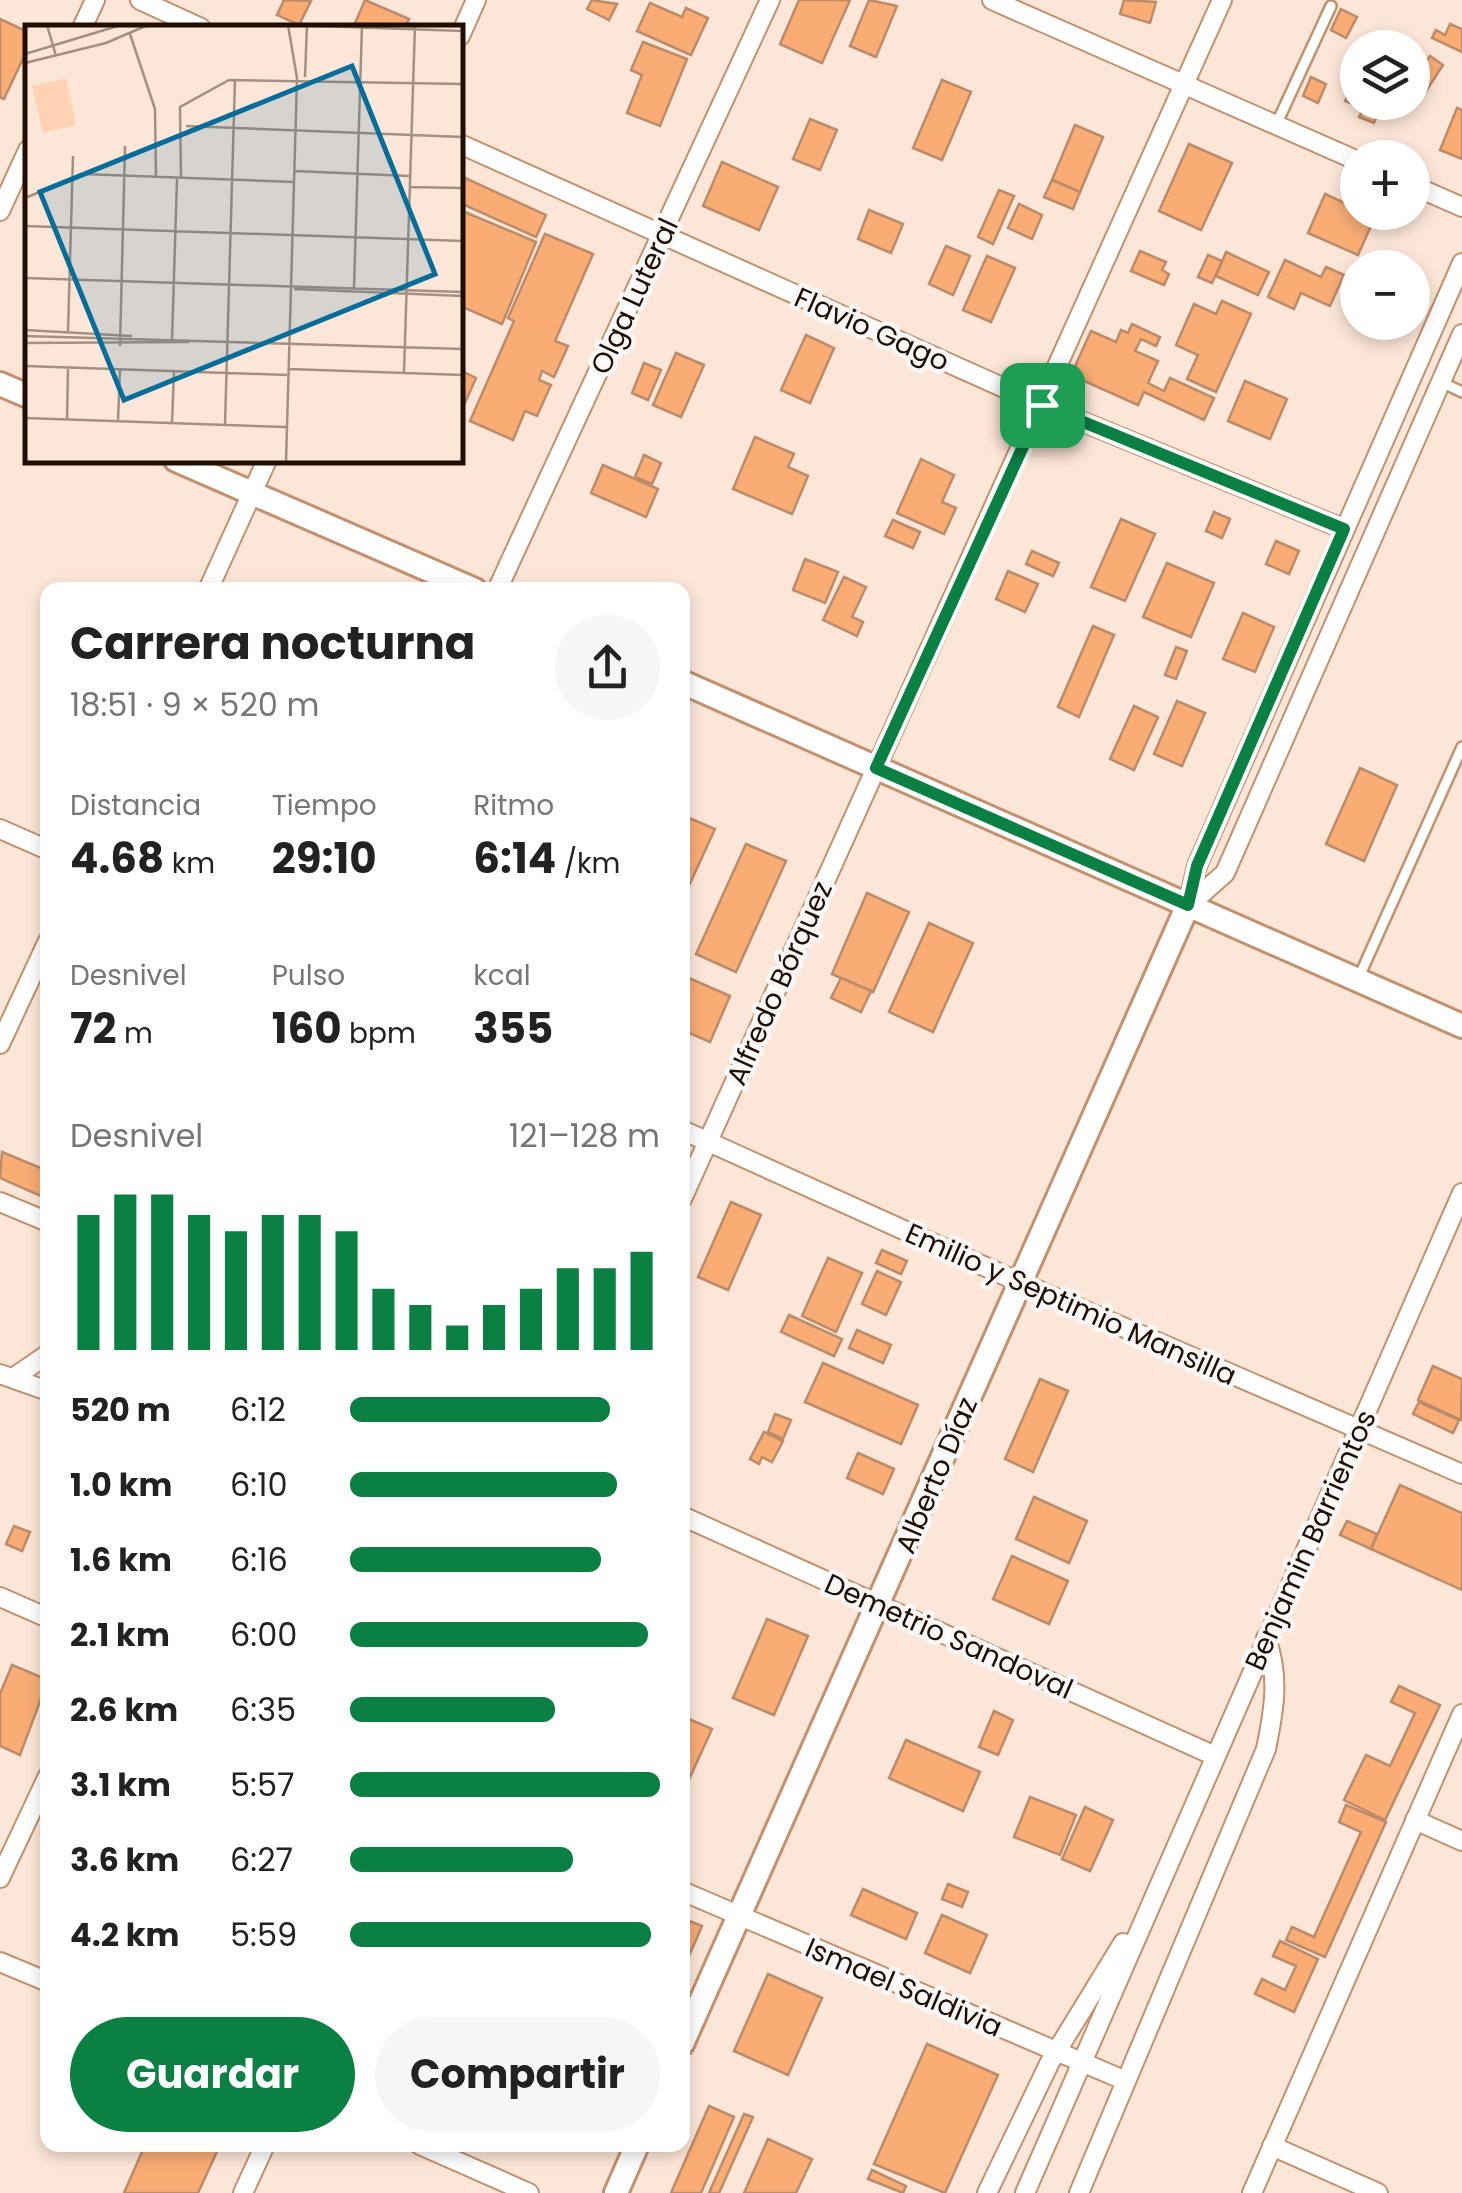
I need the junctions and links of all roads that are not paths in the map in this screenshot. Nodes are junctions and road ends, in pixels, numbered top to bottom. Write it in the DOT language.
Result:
graph roads {
  1 [pos="95,0"];
  2 [pos="140,0"];
  3 [pos="476,0"];
  4 [pos="770,0"];
  5 [pos="992,0"];
  6 [pos="1222,0"];
  7 [pos="1330,6"];
  8 [pos="83,25"];
  9 [pos="194,25"];
  10 [pos="462,32"];
  11 [pos="1185,85"];
  12 [pos="1276,125"];
  13 [pos="462,145"];
  14 [pos="1340,153"];
  15 [pos="25,157"];
  16 [pos="1430,194"];
  17 [pos="1462,207"];
  18 [pos="0,211"];
  19 [pos="663,235"];
  20 [pos="1462,263"];
  21 [pos="1462,334"];
  22 [pos="1441,382"];
  23 [pos="0,384"];
  24 [pos="1462,392"];
  25 [pos="25,395"];
  26 [pos="1042,405"];
  27 [pos="181,462"];
  28 [pos="266,462"];
  29 [pos="252,493"];
  30 [pos="1344,529"];
  31 [pos="212,582"];
  32 [pos="457,582"];
  33 [pos="500,582"];
  34 [pos="690,686"];
  35 [pos="1462,747"];
  36 [pos="876,768"];
  37 [pos="0,830"];
  38 [pos="40,847"];
  39 [pos="1188,905"];
  40 [pos="40,958"];
  41 [pos="1358,980"];
  42 [pos="1462,1026"];
  43 [pos="0,1044"];
  44 [pos="690,1133"];
  45 [pos="708,1141"];
  46 [pos="690,1181"];
  47 [pos="1462,1192"];
  48 [pos="0,1202"];
  49 [pos="40,1220"];
  50 [pos="1019,1282"];
  51 [pos="40,1358"];
  52 [pos="6,1376"];
  53 [pos="40,1388"];
  54 [pos="1358,1429"];
  55 [pos="1462,1474"];
  56 [pos="690,1520"];
  57 [pos="0,1597"];
  58 [pos="880,1604"];
  59 [pos="40,1614"];
  60 [pos="1266,1638"];
  61 [pos="1462,1714"];
  62 [pos="1214,1756"];
  63 [pos="40,1793"];
  64 [pos="1416,1820"];
  65 [pos="1462,1841"];
  66 [pos="0,1878"];
  67 [pos="1158,1887"];
  68 [pos="690,1894"];
  69 [pos="740,1916"];
  70 [pos="0,1962"];
  71 [pos="40,1979"];
  72 [pos="690,2026"];
  73 [pos="1056,2052"];
  74 [pos="1082,2063"];
  75 [pos="1126,2082"];
  76 [pos="1272,2146"];
  77 [pos="262,2152"];
  78 [pos="436,2152"];
  79 [pos="635,2152"];
  80 [pos="244,2193"];
  81 [pos="528,2193"];
  82 [pos="616,2193"];
  83 [pos="987,2193"];
  84 [pos="1025,2193"];
  85 [pos="1078,2193"];
  86 [pos="1252,2193"];
  87 [pos="1378,2193"];
  1 -- 8 [label="street"];
  2 -- 9 [label="street"];
  3 -- 10 [label="street"];
  4 -- 19 [label="street, Olga Luteral"];
  5 -- 11 [label="street"];
  6 -- 11 [label="street, Alfredo Bórquez"];
  7 -- 12 [label="lane"];
  11 -- 12 [label="street"];
  11 -- 26 [label="street, Alfredo Bórquez"];
  12 -- 14 [label="street"];
  13 -- 19 [label="street, Flavio Gago"];
  15 -- 18 [label="street"];
  16 -- 17 [label="street"];
  19 -- 26 [label="street, Flavio Gago"];
  19 -- 33 [label="street, Olga Luteral"];
  20 -- 30 [label="street"];
  21 -- 22 [label="street"];
  22 -- 24 [label="lane"];
  22 -- 39 [label="street"];
  23 -- 25 [label="street"];
  26 -- 30 [label="street, Flavio Gago"];
  26 -- 36 [label="street, Alfredo Bórquez"];
  27 -- 29 [label="street"];
  28 -- 29 [label="street"];
  29 -- 31 [label="street"];
  29 -- 32 [label="street"];
  30 -- 39 [label="street"];
  34 -- 36 [label="street"];
  35 -- 41 [label="lane"];
  36 -- 39 [label="street"];
  36 -- 45 [label="street, Alfredo Bórquez"];
  37 -- 38 [label="street"];
  39 -- 41 [label="street"];
  39 -- 50 [label="street, Alberto Díaz"];
  40 -- 43 [label="street"];
  41 -- 42 [label="street"];
  44 -- 45 [label="street, Emilio y Septimio Mansilla"];
  45 -- 46 [label="street, Alfredo Bórquez"];
  45 -- 50 [label="street, Emilio y Septimio Mansilla"];
  47 -- 54 [label="street, Benjamin Barrientos"];
  48 -- 49 [label="street"];
  50 -- 54 [label="street, Emilio y Septimio Mansilla"];
  50 -- 58 [label="street, Alberto Díaz"];
  51 -- 52 [label="street"];
  52 -- 53 [label="street"];
  54 -- 55 [label="street, Emilio y Septimio Mansilla"];
  54 -- 60 [label="street, Benjamin Barrientos"];
  56 -- 58 [label="street, Demetrio Sandoval"];
  57 -- 59 [label="street"];
  58 -- 62 [label="street, Demetrio Sandoval"];
  58 -- 69 [label="street, Alberto Díaz"];
  60 -- 62 [label="street, Benjamin Barrientos"];
  60 -- 75 [label="street"];
  61 -- 64 [label="street"];
  62 -- 67 [label="street, Benjamin Barrientos"];
  63 -- 66 [label="street"];
  64 -- 65 [label="street"];
  64 -- 76 [label="street"];
  67 -- 73 [label="street, Benjamin Barrientos"];
  67 -- 74 [label="street, Benjamin Barrientos"];
  68 -- 69 [label="street, Ismael Saldivia"];
  69 -- 72 [label="street, Alberto Díaz"];
  69 -- 73 [label="street, Ismael Saldivia"];
  70 -- 71 [label="street"];
  73 -- 74 [label="street, Ismael Saldivia"];
  73 -- 83 [label="street, Benjamin Barrientos"];
  74 -- 75 [label="street, Ismael Saldivia"];
  74 -- 84 [label="street, Benjamin Barrientos"];
  75 -- 85 [label="street"];
  76 -- 86 [label="street"];
  76 -- 87 [label="street"];
  77 -- 80 [label="street"];
  78 -- 81 [label="street"];
  79 -- 82 [label="street"];
}
